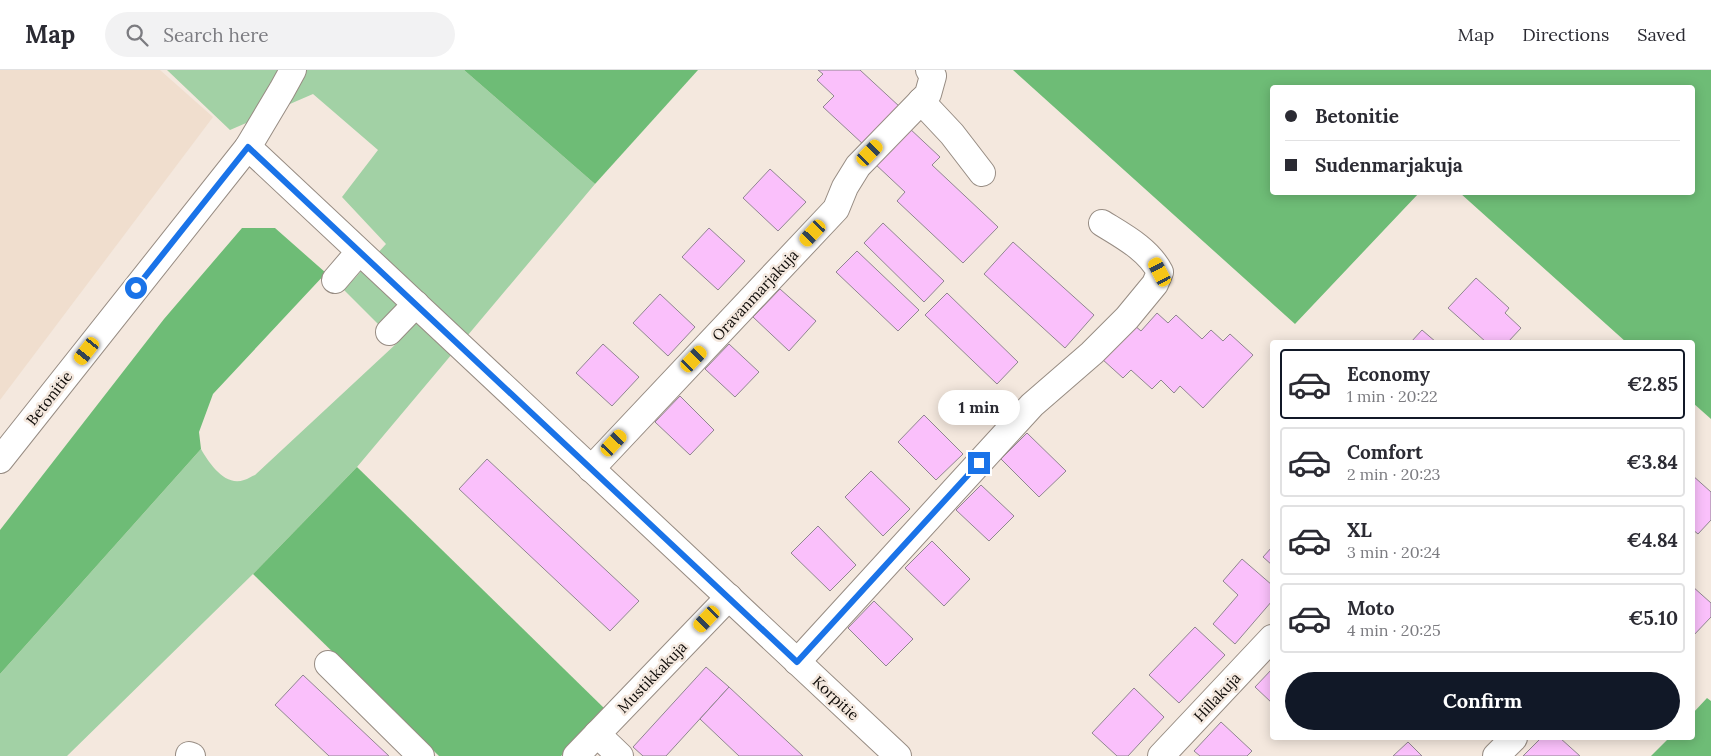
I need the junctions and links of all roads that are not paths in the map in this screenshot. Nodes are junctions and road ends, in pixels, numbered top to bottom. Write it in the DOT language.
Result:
graph roads {
  1 [pos="292,70"];
  2 [pos="929,70"];
  3 [pos="921,101"];
  4 [pos="248,147"];
  5 [pos="982,173"];
  6 [pos="1102,223"];
  7 [pos="360,252"];
  8 [pos="335,280"];
  9 [pos="416,304"];
  10 [pos="388,332"];
  11 [pos="0,460"];
  12 [pos="591,469"];
  13 [pos="728,598"];
  14 [pos="1270,640"];
  15 [pos="797,662"];
  16 [pos="328,664"];
  17 [pos="597,734"];
  18 [pos="1512,740"];
  19 [pos="421,756"];
  20 [pos="576,756"];
  21 [pos="620,756"];
  22 [pos="898,756"];
  23 [pos="1161,756"];
  24 [pos="1496,756"];
  1 -- 4 [label="street, Betonitie"];
  2 -- 3 [label="street"];
  3 -- 5 [label="street"];
  3 -- 12 [label="street, Oravanmarjakuja"];
  4 -- 7 [label="street, Korpitie"];
  4 -- 11 [label="street, Betonitie"];
  6 -- 15 [label="street"];
  7 -- 8 [label="street"];
  7 -- 9 [label="street, Korpitie"];
  9 -- 10 [label="street"];
  9 -- 12 [label="street, Korpitie"];
  12 -- 13 [label="street, Korpitie"];
  13 -- 15 [label="street, Korpitie"];
  13 -- 17 [label="street, Mustikkakuja"];
  14 -- 23 [label="street, Hillakuja"];
  15 -- 22 [label="street, Korpitie"];
  16 -- 19 [label="street"];
  17 -- 20 [label="street, Mustikkakuja"];
  17 -- 21 [label="street"];
  18 -- 24 [label="street"];
}
